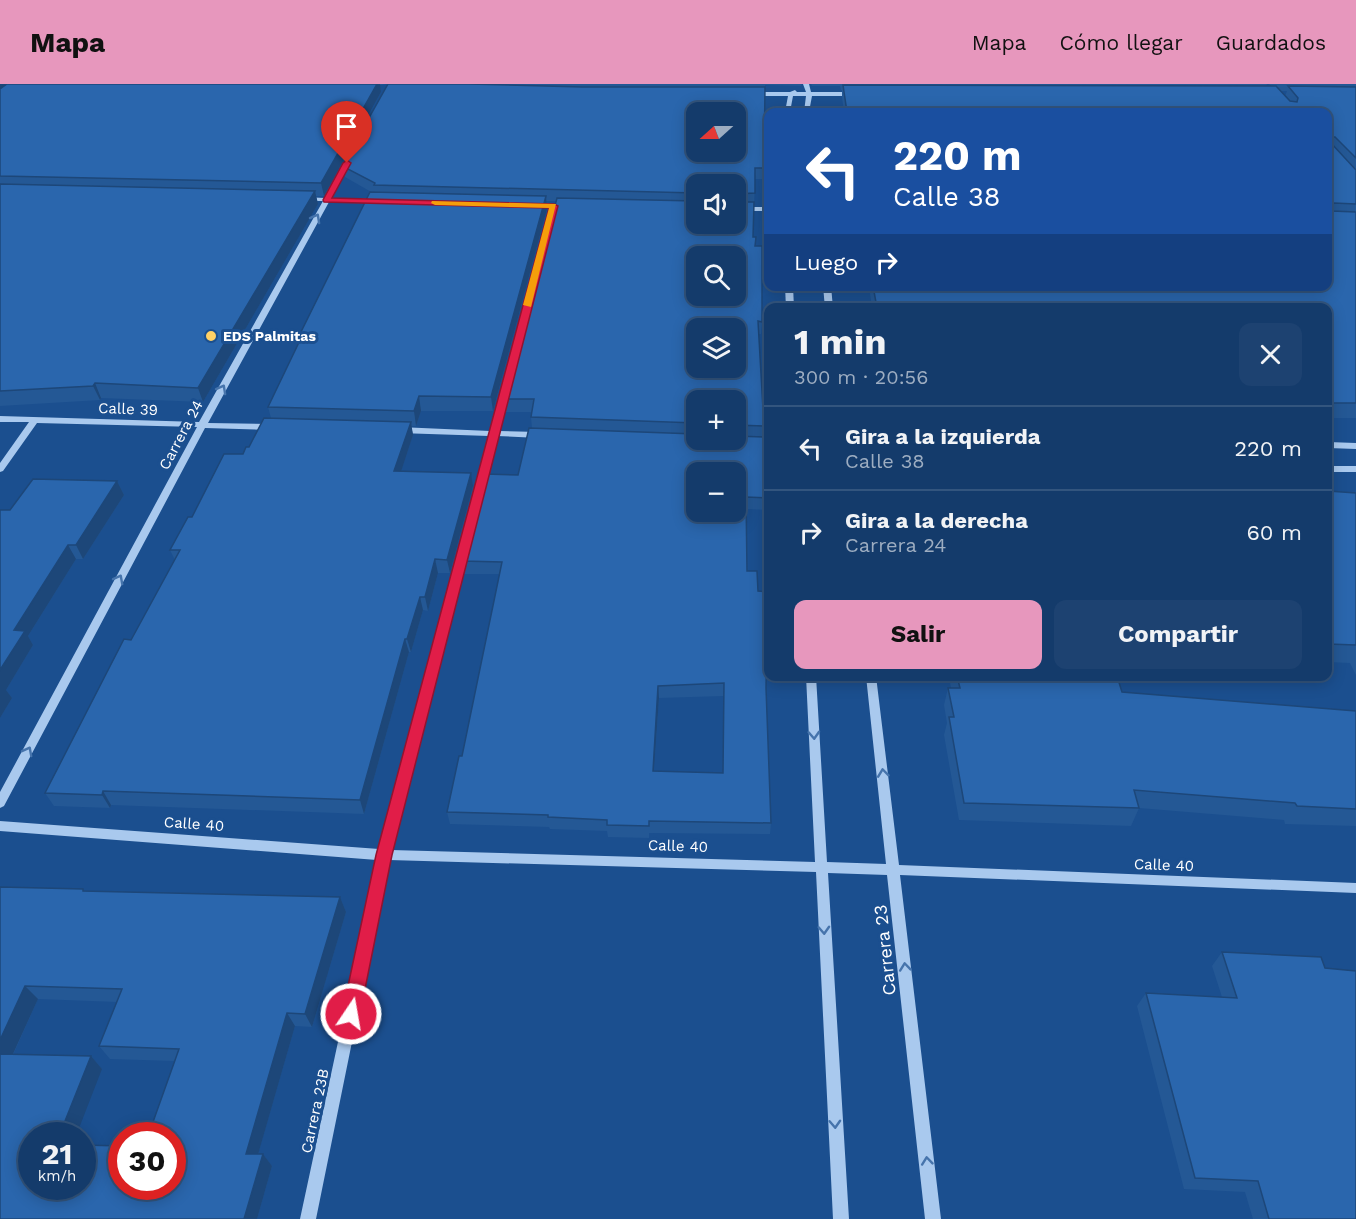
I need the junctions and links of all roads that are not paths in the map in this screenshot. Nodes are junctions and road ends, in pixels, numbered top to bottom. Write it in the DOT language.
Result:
graph roads {
  1 [pos="806,86"];
  2 [pos="744,93"];
  3 [pos="791,94"];
  4 [pos="809,94"];
  5 [pos="868,94"];
  6 [pos="788,108"];
  7 [pos="807,108"];
  8 [pos="355,149"];
  9 [pos="293,199"];
  10 [pos="327,200"];
  11 [pos="386,202"];
  12 [pos="553,206"];
  13 [pos="746,209"];
  14 [pos="764,209"];
  15 [pos="0,419"];
  16 [pos="35,420"];
  17 [pos="202,425"];
  18 [pos="284,427"];
  19 [pos="389,430"];
  20 [pos="494,433"];
  21 [pos="552,435"];
  22 [pos="747,442"];
  23 [pos="764,442"];
  24 [pos="1332,445"];
  25 [pos="1356,446"];
  26 [pos="0,469"];
  27 [pos="1332,469"];
  28 [pos="1356,469"];
  29 [pos="811,681"];
  30 [pos="872,681"];
  31 [pos="0,803"];
  32 [pos="0,826"];
  33 [pos="384,855"];
  34 [pos="820,867"];
  35 [pos="895,871"];
  36 [pos="1356,888"];
  37 [pos="308,1219"];
  38 [pos="841,1219"];
  39 [pos="933,1219"];
  1 -- 3 [label="street"];
  1 -- 4 [label="street"];
  2 -- 3 [label="street"];
  3 -- 4 [label="street"];
  3 -- 6 [label="street"];
  4 -- 5 [label="street"];
  4 -- 7 [label="street"];
  8 -- 10 [label="street, Carrera 24"];
  9 -- 10 [label="street"];
  10 -- 11 [label="street"];
  17 -- 10 [label="street, Carrera 24, one-way"];
  12 -- 20 [label="street, Carrera 23B"];
  13 -- 14 [label="street"];
  15 -- 16 [label="street, Calle 39"];
  16 -- 17 [label="street, Calle 39"];
  16 -- 26 [label="street"];
  17 -- 18 [label="street, Calle 39"];
  31 -- 17 [label="street, Carrera 24, one-way"];
  19 -- 20 [label="street"];
  20 -- 21 [label="street"];
  20 -- 33 [label="street, Carrera 23B"];
  22 -- 23 [label="street"];
  24 -- 25 [label="street"];
  27 -- 28 [label="street"];
  29 -- 34 [label="street, one-way"];
  35 -- 30 [label="street, Carrera 23, one-way"];
  32 -- 33 [label="street, Calle 40"];
  33 -- 34 [label="street, Calle 40"];
  33 -- 37 [label="street, Carrera 23B"];
  34 -- 35 [label="street, Calle 40"];
  34 -- 38 [label="street, one-way"];
  35 -- 36 [label="street, Calle 40"];
  39 -- 35 [label="street, Carrera 23, one-way"];
}
